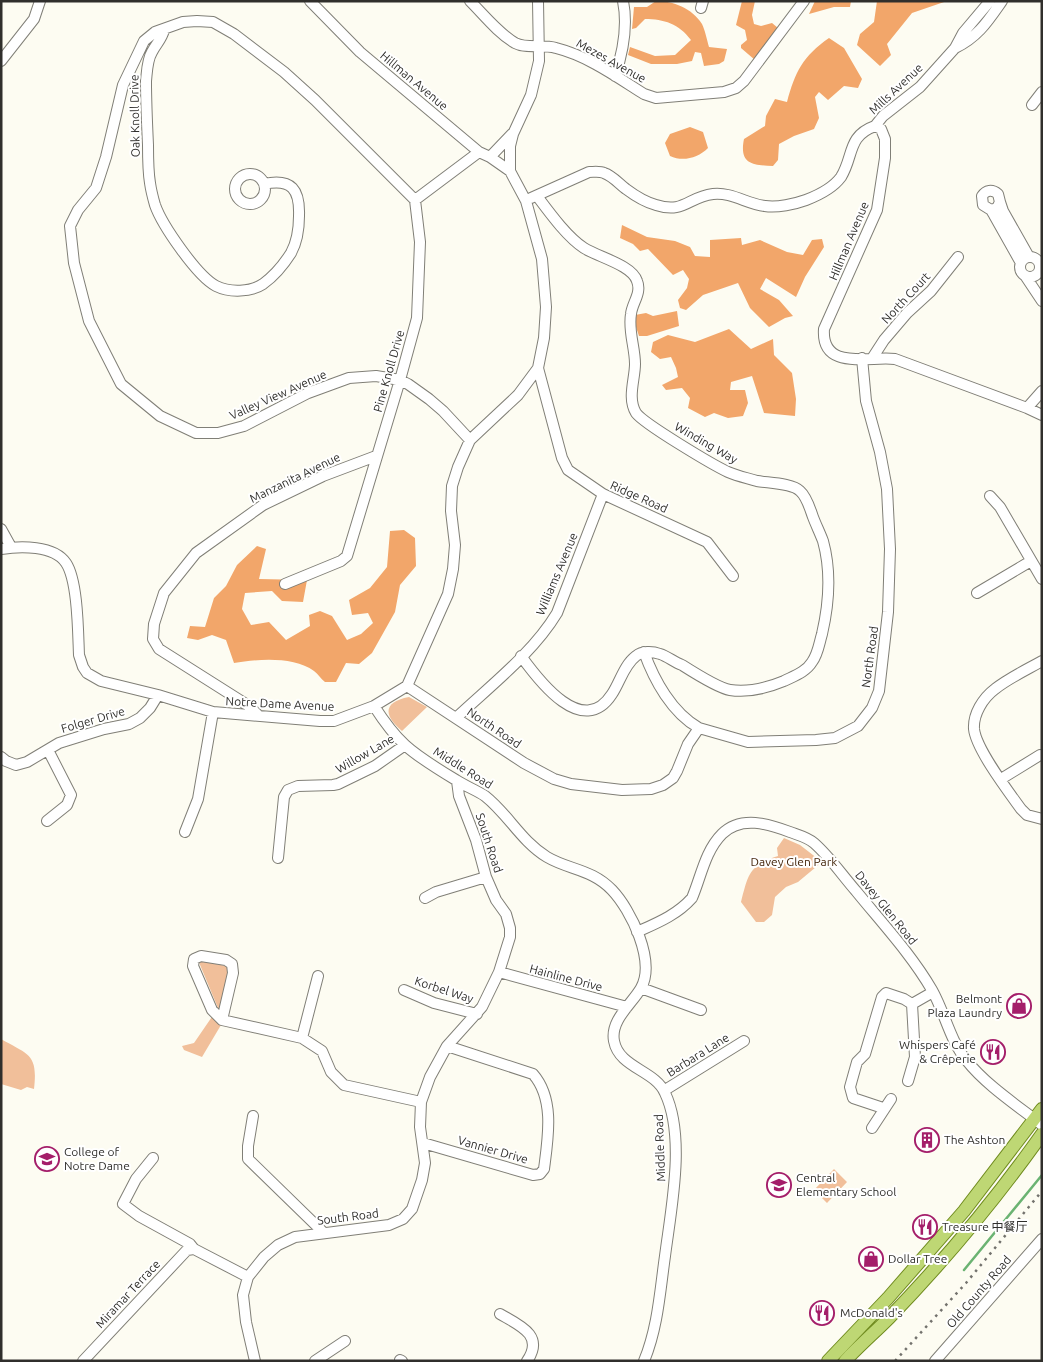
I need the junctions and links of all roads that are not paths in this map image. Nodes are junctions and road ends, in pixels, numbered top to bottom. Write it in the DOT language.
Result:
graph roads {
  1 [pos="40,1"];
  2 [pos="310,1"];
  3 [pos="470,1"];
  4 [pos="538,1"];
  5 [pos="623,1"];
  6 [pos="804,1"];
  7 [pos="990,1"];
  8 [pos="1002,1"];
  9 [pos="164,30"];
  10 [pos="539,45"];
  11 [pos="955,48"];
  12 [pos="1,61"];
  13 [pos="615,76"];
  14 [pos="1042,92"];
  15 [pos="1032,105"];
  16 [pos="875,126"];
  17 [pos="513,134"];
  18 [pos="479,152"];
  19 [pos="490,157"];
  20 [pos="510,171"];
  21 [pos="264,184"];
  22 [pos="537,196"];
  23 [pos="415,200"];
  24 [pos="526,201"];
  25 [pos="1000,202"];
  26 [pos="991,210"];
  27 [pos="958,258"];
  28 [pos="1025,260"];
  29 [pos="1040,276"];
  30 [pos="1026,277"];
  31 [pos="1042,301"];
  32 [pos="862,358"];
  33 [pos="874,358"];
  34 [pos="538,368"];
  35 [pos="400,380"];
  36 [pos="525,387"];
  37 [pos="543,391"];
  38 [pos="1042,391"];
  39 [pos="1027,408"];
  40 [pos="1042,415"];
  41 [pos="470,440"];
  42 [pos="376,456"];
  43 [pos="603,494"];
  44 [pos="990,496"];
  45 [pos="1,529"];
  46 [pos="6,548"];
  47 [pos="1031,561"];
  48 [pos="733,576"];
  49 [pos="1042,580"];
  50 [pos="285,584"];
  51 [pos="977,593"];
  52 [pos="644,652"];
  53 [pos="521,656"];
  54 [pos="1042,661"];
  55 [pos="407,686"];
  56 [pos="158,695"];
  57 [pos="374,706"];
  58 [pos="213,712"];
  59 [pos="258,715"];
  60 [pos="456,718"];
  61 [pos="699,728"];
  62 [pos="405,745"];
  63 [pos="48,750"];
  64 [pos="1040,755"];
  65 [pos="1,757"];
  66 [pos="1000,779"];
  67 [pos="457,781"];
  68 [pos="1042,819"];
  69 [pos="47,821"];
  70 [pos="184,832"];
  71 [pos="278,858"];
  72 [pos="486,877"];
  73 [pos="425,898"];
  74 [pos="637,932"];
  75 [pos="499,972"];
  76 [pos="318,976"];
  77 [pos="641,988"];
  78 [pos="404,990"];
  79 [pos="933,992"];
  80 [pos="912,1004"];
  81 [pos="627,1007"];
  82 [pos="701,1010"];
  83 [pos="476,1014"];
  84 [pos="222,1020"];
  85 [pos="302,1038"];
  86 [pos="744,1041"];
  87 [pos="447,1046"];
  88 [pos="908,1081"];
  89 [pos="664,1090"];
  90 [pos="891,1099"];
  91 [pos="421,1102"];
  92 [pos="883,1108"];
  93 [pos="253,1116"];
  94 [pos="1039,1118"];
  95 [pos="872,1128"];
  96 [pos="1042,1134"];
  97 [pos="423,1143"];
  98 [pos="153,1158"];
  99 [pos="324,1233"];
  100 [pos="1042,1238"];
  101 [pos="194,1249"];
  102 [pos="248,1277"];
  103 [pos="500,1314"];
  104 [pos="345,1341"];
  105 [pos="83,1361"];
  106 [pos="256,1361"];
  107 [pos="315,1361"];
  108 [pos="527,1361"];
  109 [pos="644,1361"];
  110 [pos="828,1361"];
  111 [pos="845,1361"];
  112 [pos="935,1361"];
  1 -- 12 [label="street"];
  2 -- 18 [label="street, Hillman Avenue"];
  3 -- 10 [label="street, Mezes Avenue"];
  4 -- 10 [label="street"];
  5 -- 13 [label="street"];
  6 -- 13 [label="street, Mezes Avenue"];
  7 -- 11 [label="street"];
  8 -- 11 [label="street"];
  9 -- 21 [label="street, Oak Knoll Drive"];
  9 -- 23 [label="street"];
  9 -- 35 [label="street, Valley View Avenue"];
  10 -- 13 [label="street, Mezes Avenue"];
  10 -- 17 [label="street"];
  11 -- 16 [label="street, Mills Avenue"];
  14 -- 15 [label="street"];
  16 -- 22 [label="street"];
  16 -- 32 [label="street, Hillman Avenue"];
  17 -- 19 [label="street"];
  17 -- 20 [label="street"];
  18 -- 19 [label="street, Hillman Avenue"];
  18 -- 23 [label="street"];
  19 -- 20 [label="street, Hillman Avenue"];
  20 -- 24 [label="street"];
  22 -- 24 [label="street"];
  22 -- 52 [label="street, Winding Way"];
  23 -- 35 [label="street, Pine Knoll Drive"];
  24 -- 34 [label="street"];
  25 -- 26 [label="street"];
  25 -- 26 [label="street"];
  25 -- 28 [label="street"];
  26 -- 28 [label="street"];
  27 -- 33 [label="street, North Court"];
  28 -- 29 [label="street"];
  28 -- 30 [label="street"];
  29 -- 30 [label="street"];
  30 -- 31 [label="street"];
  32 -- 33 [label="street"];
  32 -- 61 [label="street, North Road"];
  33 -- 39 [label="street"];
  34 -- 36 [label="street"];
  34 -- 37 [label="street, Ridge Road"];
  35 -- 41 [label="street, Valley View Avenue"];
  35 -- 42 [label="street, Pine Knoll Drive"];
  36 -- 37 [label="street"];
  36 -- 41 [label="street"];
  37 -- 43 [label="street, Ridge Road"];
  38 -- 39 [label="street"];
  39 -- 40 [label="street"];
  41 -- 55 [label="street"];
  42 -- 50 [label="street, Pine Knoll Drive"];
  42 -- 59 [label="street, Manzanita Avenue"];
  43 -- 48 [label="street, Ridge Road"];
  43 -- 53 [label="street, Williams Avenue"];
  44 -- 47 [label="street"];
  45 -- 46 [label="street"];
  46 -- 56 [label="street, Notre Dame Avenue"];
  47 -- 49 [label="street"];
  47 -- 51 [label="street"];
  52 -- 53 [label="street"];
  52 -- 61 [label="street"];
  53 -- 60 [label="street, Williams Avenue"];
  54 -- 66 [label="street"];
  55 -- 57 [label="street, Notre Dame Avenue"];
  55 -- 60 [label="street, North Road"];
  56 -- 58 [label="street, Notre Dame Avenue"];
  56 -- 63 [label="street, Folger Drive"];
  57 -- 59 [label="street, Notre Dame Avenue"];
  57 -- 62 [label="street, Middle Road"];
  58 -- 59 [label="street, Notre Dame Avenue"];
  58 -- 70 [label="street"];
  60 -- 61 [label="street, North Road"];
  62 -- 67 [label="street, Middle Road"];
  62 -- 71 [label="street, Willow Lane"];
  63 -- 65 [label="street, Folger Drive"];
  63 -- 69 [label="street"];
  64 -- 66 [label="street"];
  66 -- 68 [label="street"];
  67 -- 72 [label="street, South Road"];
  67 -- 74 [label="street, Middle Road"];
  72 -- 73 [label="street"];
  72 -- 75 [label="street, South Road"];
  74 -- 77 [label="street, Middle Road"];
  74 -- 79 [label="street, Davey Glen Road"];
  75 -- 81 [label="street, Hainline Drive"];
  75 -- 83 [label="street, South Road"];
  76 -- 85 [label="street"];
  77 -- 81 [label="street, Middle Road"];
  77 -- 82 [label="street"];
  78 -- 83 [label="street, Korbel Way"];
  79 -- 80 [label="street"];
  79 -- 94 [label="street, Davey Glen Road"];
  80 -- 88 [label="street"];
  80 -- 92 [label="street"];
  81 -- 89 [label="street, Middle Road"];
  83 -- 87 [label="street, South Road"];
  84 -- 84 [label="street"];
  84 -- 85 [label="street"];
  85 -- 91 [label="street"];
  86 -- 89 [label="street, Barbara Lane"];
  87 -- 91 [label="street, South Road"];
  87 -- 97 [label="street, Vannier Drive"];
  89 -- 109 [label="street, Middle Road"];
  90 -- 92 [label="street"];
  91 -- 97 [label="street, South Road"];
  92 -- 95 [label="street"];
  93 -- 99 [label="street"];
  94 -- 110 [label="main road"];
  96 -- 111 [label="main road"];
  97 -- 99 [label="street, South Road"];
  98 -- 101 [label="street"];
  99 -- 102 [label="street, South Road"];
  100 -- 112 [label="street, Old County Road"];
  101 -- 102 [label="street"];
  101 -- 105 [label="street, Miramar Terrace"];
  102 -- 106 [label="street, South Road"];
  103 -- 108 [label="street"];
  104 -- 107 [label="street"];
}
